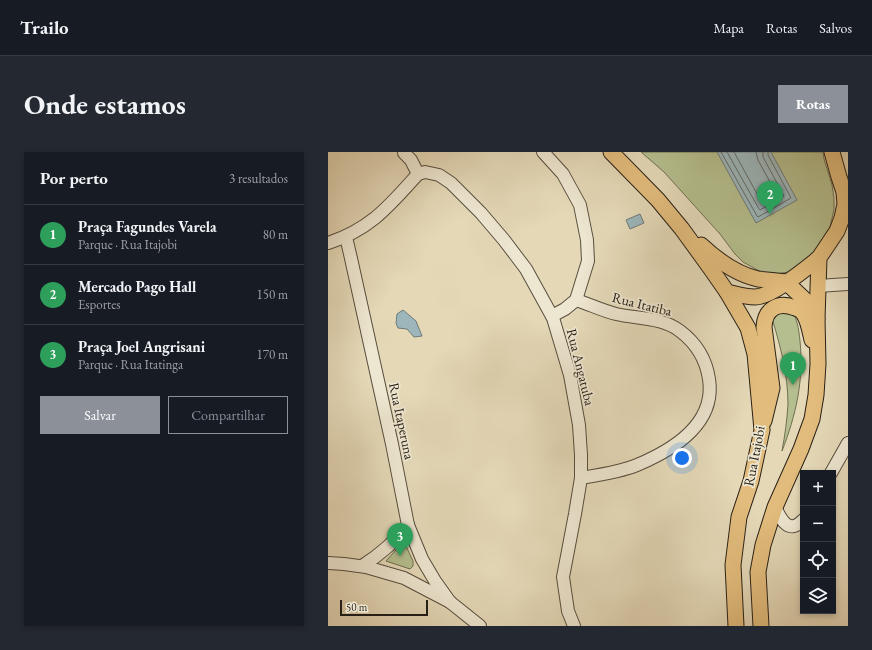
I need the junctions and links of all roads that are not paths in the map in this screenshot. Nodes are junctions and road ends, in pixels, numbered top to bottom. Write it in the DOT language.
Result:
graph roads {
  1 [pos="543,152"];
  2 [pos="611,152"];
  3 [pos="832,152"];
  4 [pos="404,154"];
  5 [pos="418,174"];
  6 [pos="682,229"];
  7 [pos="346,237"];
  8 [pos="328,243"];
  9 [pos="819,258"];
  10 [pos="786,282"];
  11 [pos="848,284"];
  12 [pos="818,286"];
  13 [pos="727,292"];
  14 [pos="576,300"];
  15 [pos="552,316"];
  16 [pos="817,319"];
  17 [pos="818,364"];
  18 [pos="762,430"];
  19 [pos="848,443"];
  20 [pos="832,470"];
  21 [pos="581,478"];
  22 [pos="775,507"];
  23 [pos="800,523"];
  24 [pos="408,525"];
  25 [pos="328,563"];
  26 [pos="362,566"];
  27 [pos="450,602"];
  28 [pos="480,626"];
  29 [pos="574,626"];
  30 [pos="736,626"];
  31 [pos="761,626"];
  1 -- 14 [label="street"];
  2 -- 6 [label="main road"];
  3 -- 9 [label="main road"];
  4 -- 5 [label="street"];
  5 -- 7 [label="street"];
  5 -- 15 [label="street, Rua Angatuba"];
  6 -- 10 [label="main road"];
  6 -- 13 [label="main road, Rua Itajobi"];
  7 -- 8 [label="street"];
  7 -- 24 [label="street, Rua Itaperuna"];
  9 -- 10 [label="main road"];
  9 -- 12 [label="main road"];
  10 -- 13 [label="main road"];
  10 -- 16 [label="main road"];
  11 -- 12 [label="street"];
  12 -- 16 [label="main road"];
  13 -- 18 [label="main road, Rua Itajobi"];
  14 -- 15 [label="street"];
  14 -- 21 [label="street, Rua Itatiba"];
  15 -- 21 [label="street, Rua Angatuba"];
  16 -- 17 [label="main road"];
  17 -- 18 [label="main road"];
  17 -- 22 [label="main road"];
  18 -- 30 [label="main road, Rua Itajobi"];
  19 -- 20 [label="street"];
  21 -- 29 [label="street, Rua Angatuba"];
  22 -- 23 [label="street"];
  22 -- 31 [label="main road"];
  24 -- 26 [label="street"];
  24 -- 27 [label="street, Rua Itaperuna"];
  25 -- 26 [label="street"];
  26 -- 27 [label="street"];
  27 -- 28 [label="street"];
}
